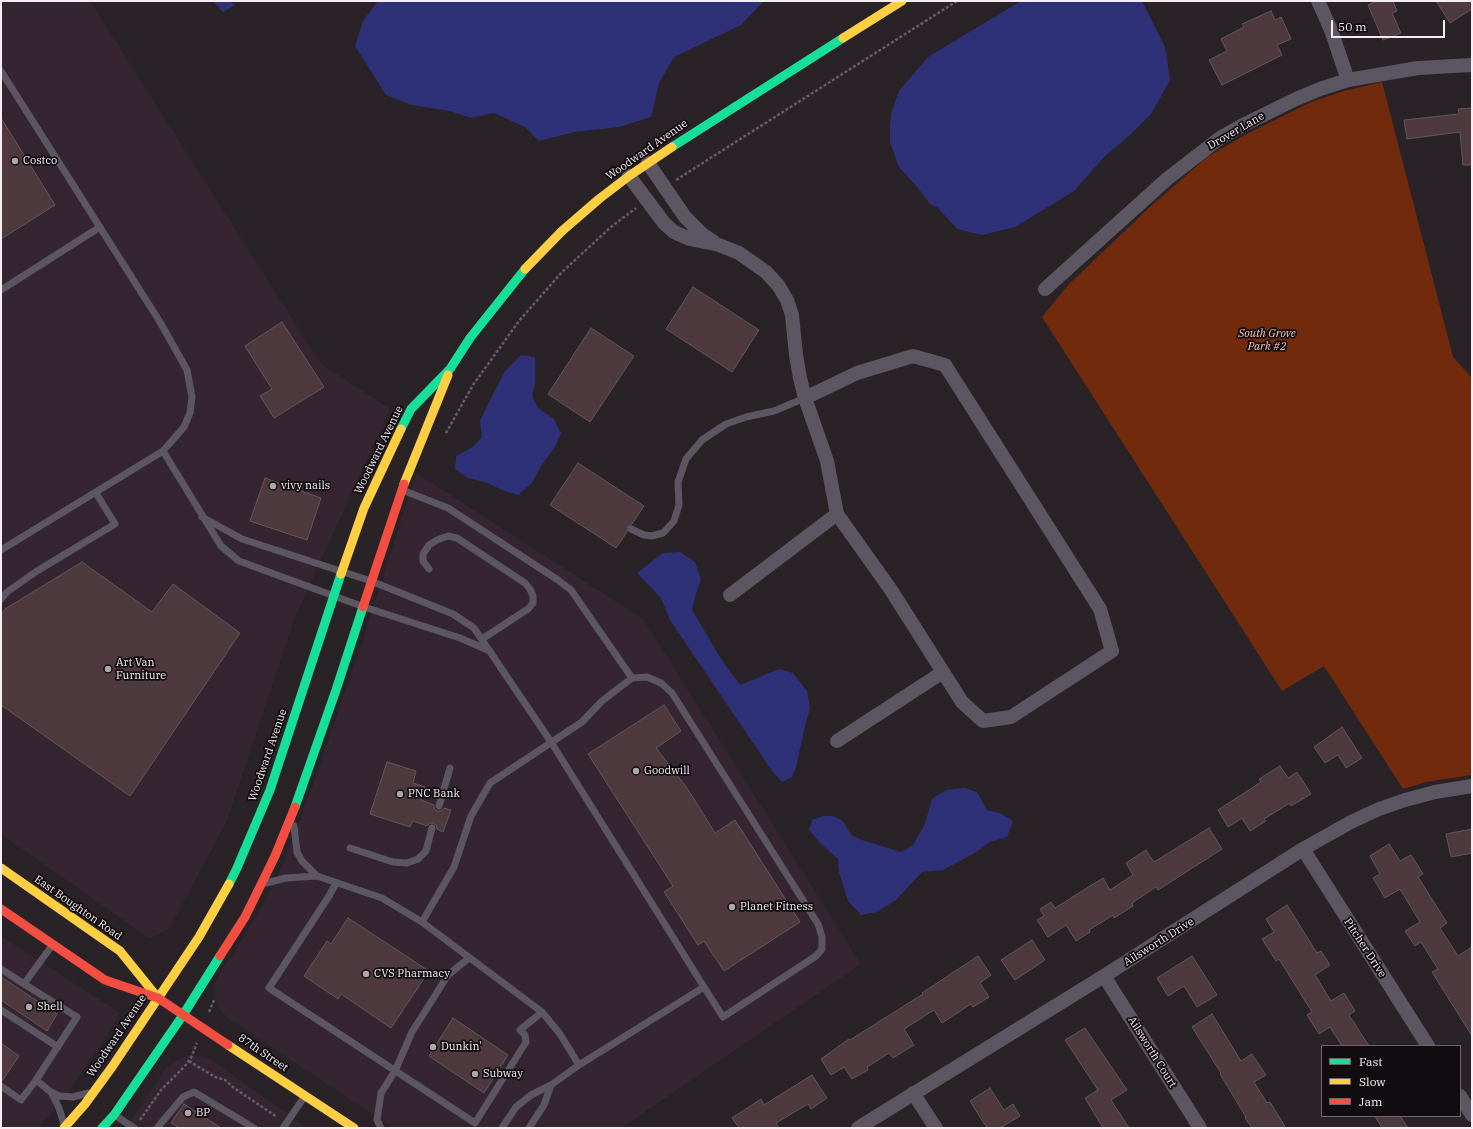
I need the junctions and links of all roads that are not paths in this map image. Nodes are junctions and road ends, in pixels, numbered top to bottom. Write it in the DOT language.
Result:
graph roads {
  1 [pos="902,1"];
  2 [pos="1318,1"];
  3 [pos="1472,65"];
  4 [pos="1,71"];
  5 [pos="1348,80"];
  6 [pos="648,163"];
  7 [pos="629,176"];
  8 [pos="100,228"];
  9 [pos="719,245"];
  10 [pos="1045,288"];
  11 [pos="1,290"];
  12 [pos="450,369"];
  13 [pos="805,398"];
  14 [pos="163,451"];
  15 [pos="402,490"];
  16 [pos="96,493"];
  17 [pos="837,514"];
  18 [pos="202,517"];
  19 [pos="631,529"];
  20 [pos="1,550"];
  21 [pos="429,570"];
  22 [pos="342,572"];
  23 [pos="371,582"];
  24 [pos="730,595"];
  25 [pos="333,596"];
  26 [pos="1,599"];
  27 [pos="364,607"];
  28 [pos="482,640"];
  29 [pos="491,652"];
  30 [pos="943,672"];
  31 [pos="632,678"];
  32 [pos="837,741"];
  33 [pos="551,742"];
  34 [pos="450,768"];
  35 [pos="1472,786"];
  36 [pos="439,806"];
  37 [pos="292,815"];
  38 [pos="432,828"];
  39 [pos="350,848"];
  40 [pos="1303,849"];
  41 [pos="1,868"];
  42 [pos="317,876"];
  43 [pos="336,883"];
  44 [pos="262,884"];
  45 [pos="1,909"];
  46 [pos="422,922"];
  47 [pos="54,944"];
  48 [pos="469,958"];
  49 [pos="1,968"];
  50 [pos="1104,976"];
  51 [pos="24,984"];
  52 [pos="704,987"];
  53 [pos="158,998"];
  54 [pos="1,1010"];
  55 [pos="542,1012"];
  56 [pos="183,1015"];
  57 [pos="1427,1045"];
  58 [pos="58,1047"];
  59 [pos="579,1065"];
  60 [pos="395,1071"];
  61 [pos="36,1080"];
  62 [pos="551,1085"];
  63 [pos="1,1086"];
  64 [pos="51,1092"];
  65 [pos="94,1092"];
  66 [pos="913,1093"];
  67 [pos="306,1096"];
  68 [pos="1461,1098"];
  69 [pos="114,1115"];
  70 [pos="1472,1115"];
  71 [pos="136,1125"];
  72 [pos="285,1126"];
  73 [pos="64,1128"];
  74 [pos="102,1128"];
  75 [pos="157,1128"];
  76 [pos="254,1128"];
  77 [pos="354,1128"];
  78 [pos="381,1128"];
  79 [pos="502,1128"];
  80 [pos="529,1128"];
  81 [pos="858,1128"];
  82 [pos="936,1128"];
  83 [pos="1200,1128"];
  1 -- 6 [label="main road, Woodward Avenue"];
  2 -- 5 [label="street"];
  3 -- 5 [label="street, Drover Lane"];
  4 -- 8 [label="lane"];
  5 -- 10 [label="street, Drover Lane"];
  6 -- 7 [label="main road, Woodward Avenue"];
  6 -- 9 [label="street"];
  7 -- 9 [label="street"];
  7 -- 12 [label="main road, Woodward Avenue"];
  8 -- 11 [label="lane"];
  8 -- 14 [label="lane"];
  9 -- 13 [label="street"];
  12 -- 15 [label="main road, Woodward Avenue"];
  12 -- 22 [label="main road, Woodward Avenue"];
  13 -- 17 [label="street"];
  13 -- 19 [label="lane"];
  13 -- 30 [label="street"];
  14 -- 16 [label="lane"];
  14 -- 18 [label="lane"];
  15 -- 23 [label="main road, Woodward Avenue"];
  15 -- 31 [label="lane"];
  16 -- 20 [label="lane"];
  16 -- 26 [label="lane"];
  17 -- 24 [label="street"];
  17 -- 30 [label="street"];
  18 -- 22 [label="lane"];
  18 -- 25 [label="lane"];
  21 -- 28 [label="lane"];
  22 -- 23 [label="lane"];
  22 -- 25 [label="main road, Woodward Avenue"];
  23 -- 27 [label="main road, Woodward Avenue"];
  23 -- 28 [label="lane"];
  25 -- 27 [label="lane"];
  25 -- 53 [label="main road, Woodward Avenue"];
  27 -- 29 [label="lane"];
  27 -- 37 [label="main road, Woodward Avenue"];
  28 -- 29 [label="lane"];
  29 -- 33 [label="lane"];
  30 -- 32 [label="street"];
  31 -- 33 [label="lane"];
  31 -- 52 [label="lane"];
  33 -- 46 [label="lane"];
  33 -- 52 [label="lane"];
  34 -- 36 [label="lane"];
  35 -- 40 [label="street, Ailsworth Drive"];
  37 -- 42 [label="lane"];
  37 -- 44 [label="main road, Woodward Avenue"];
  38 -- 39 [label="lane"];
  40 -- 50 [label="street, Ailsworth Drive"];
  40 -- 57 [label="street, Pitcher Drive"];
  41 -- 53 [label="main road, East Boughton Road"];
  42 -- 43 [label="lane"];
  42 -- 44 [label="lane"];
  43 -- 46 [label="lane"];
  43 -- 60 [label="lane"];
  44 -- 56 [label="main road, Woodward Avenue"];
  45 -- 47 [label="main road"];
  46 -- 48 [label="lane"];
  47 -- 51 [label="lane"];
  47 -- 53 [label="main road"];
  48 -- 55 [label="lane"];
  48 -- 60 [label="lane"];
  49 -- 51 [label="lane"];
  50 -- 66 [label="street, Ailsworth Drive"];
  50 -- 83 [label="street, Ailsworth Court"];
  51 -- 58 [label="lane"];
  52 -- 59 [label="lane"];
  53 -- 56 [label="main road, 87th Street"];
  53 -- 65 [label="main road, Woodward Avenue"];
  54 -- 58 [label="lane"];
  55 -- 59 [label="lane"];
  55 -- 60 [label="lane"];
  56 -- 67 [label="main road, 87th Street"];
  56 -- 69 [label="main road, Woodward Avenue"];
  58 -- 61 [label="lane"];
  59 -- 62 [label="lane"];
  60 -- 78 [label="lane"];
  61 -- 63 [label="lane"];
  61 -- 64 [label="lane"];
  62 -- 79 [label="lane"];
  62 -- 80 [label="lane"];
  64 -- 65 [label="lane"];
  64 -- 73 [label="lane"];
  65 -- 73 [label="main road, Woodward Avenue"];
  66 -- 81 [label="street, Ailsworth Drive"];
  66 -- 82 [label="street"];
  67 -- 72 [label="lane"];
  67 -- 77 [label="main road, 87th Street"];
  68 -- 70 [label="street"];
  69 -- 71 [label="lane"];
  69 -- 74 [label="main road, Woodward Avenue"];
  75 -- 76 [label="lane"];
}
